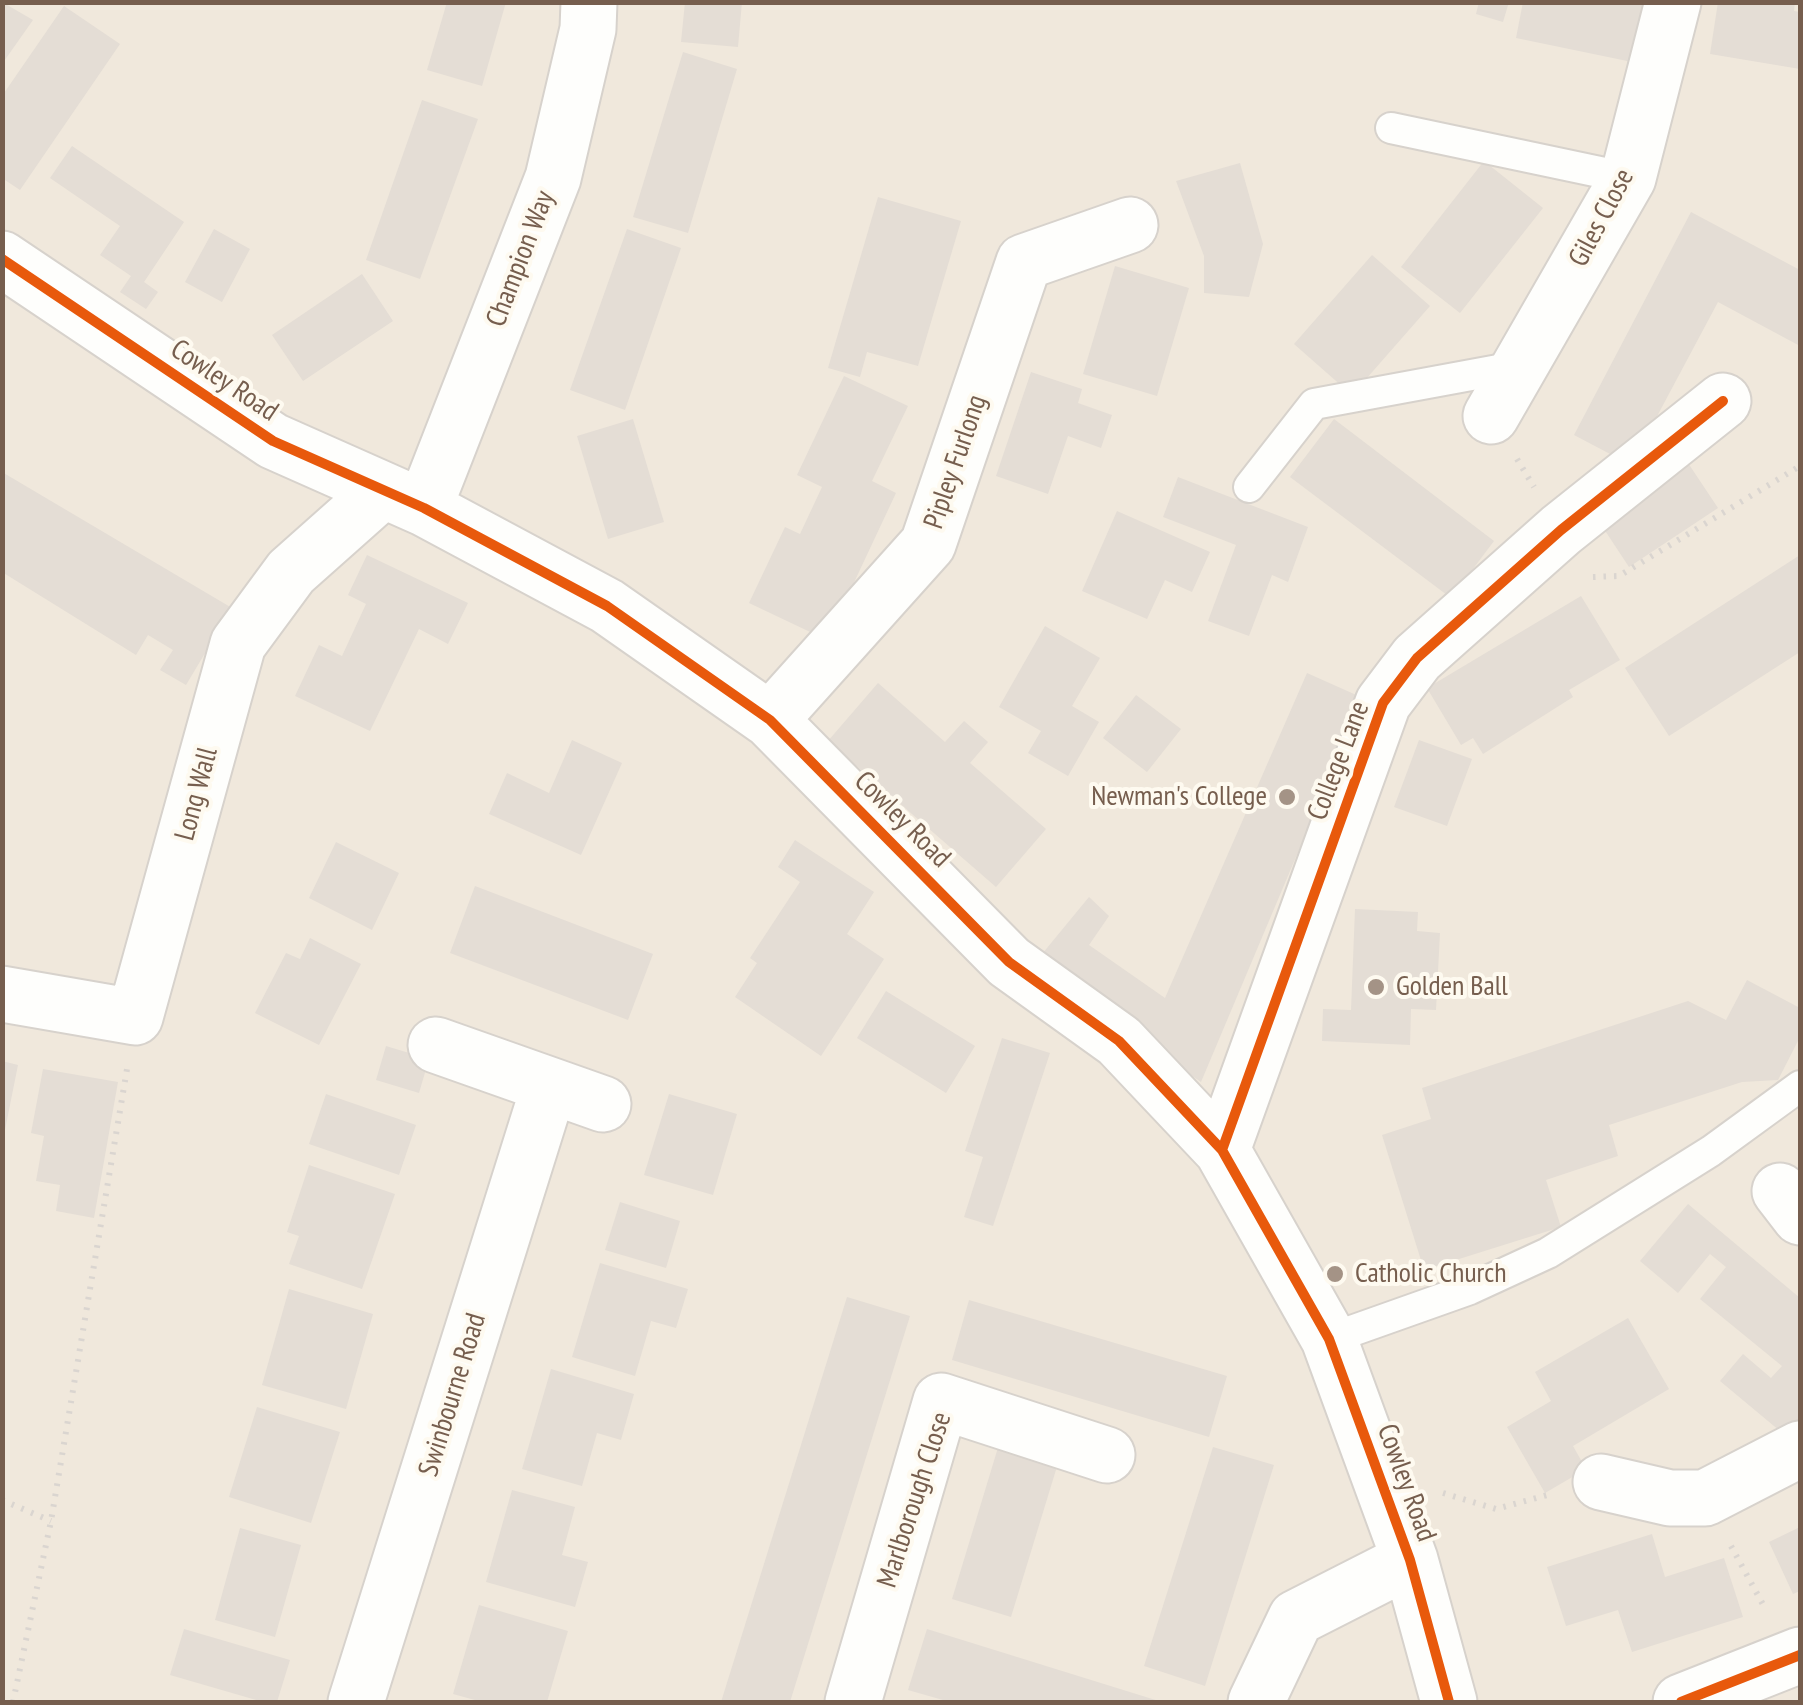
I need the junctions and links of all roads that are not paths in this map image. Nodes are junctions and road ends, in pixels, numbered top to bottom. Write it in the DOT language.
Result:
graph roads {
  1 [pos="590,2"];
  2 [pos="1673,2"];
  3 [pos="1391,128"];
  4 [pos="1628,178"];
  5 [pos="1130,225"];
  6 [pos="2,259"];
  7 [pos="1520,366"];
  8 [pos="1723,401"];
  9 [pos="1490,416"];
  10 [pos="1249,487"];
  11 [pos="403,500"];
  12 [pos="770,720"];
  13 [pos="2,994"];
  14 [pos="436,1045"];
  15 [pos="1800,1086"];
  16 [pos="550,1087"];
  17 [pos="603,1104"];
  18 [pos="1222,1150"];
  19 [pos="1329,1339"];
  20 [pos="1800,1449"];
  21 [pos="1107,1455"];
  22 [pos="1600,1482"];
  23 [pos="1410,1560"];
  24 [pos="1796,1657"];
  25 [pos="356,1702"];
  26 [pos="853,1702"];
  27 [pos="1256,1702"];
  28 [pos="1449,1702"];
  29 [pos="1681,1702"];
  1 -- 11 [label="street, Champion Way"];
  2 -- 4 [label="street, Giles Close"];
  3 -- 4 [label="lane"];
  4 -- 7 [label="street, Giles Close"];
  5 -- 12 [label="street, Pipley Furlong"];
  6 -- 11 [label="street, Cowley Road"];
  7 -- 9 [label="street, Giles Close"];
  7 -- 10 [label="lane"];
  8 -- 18 [label="street, College Lane"];
  11 -- 12 [label="street, Cowley Road"];
  11 -- 13 [label="street, Long Wall"];
  12 -- 18 [label="street, Cowley Road"];
  14 -- 16 [label="street"];
  15 -- 19 [label="lane"];
  16 -- 17 [label="street"];
  16 -- 25 [label="street, Swinbourne Road"];
  18 -- 19 [label="street, Cowley Road"];
  19 -- 23 [label="street, Cowley Road"];
  20 -- 22 [label="street"];
  21 -- 26 [label="street, Marlborough Close"];
  23 -- 27 [label="street"];
  23 -- 28 [label="street, Cowley Road"];
  24 -- 29 [label="street"];
}
